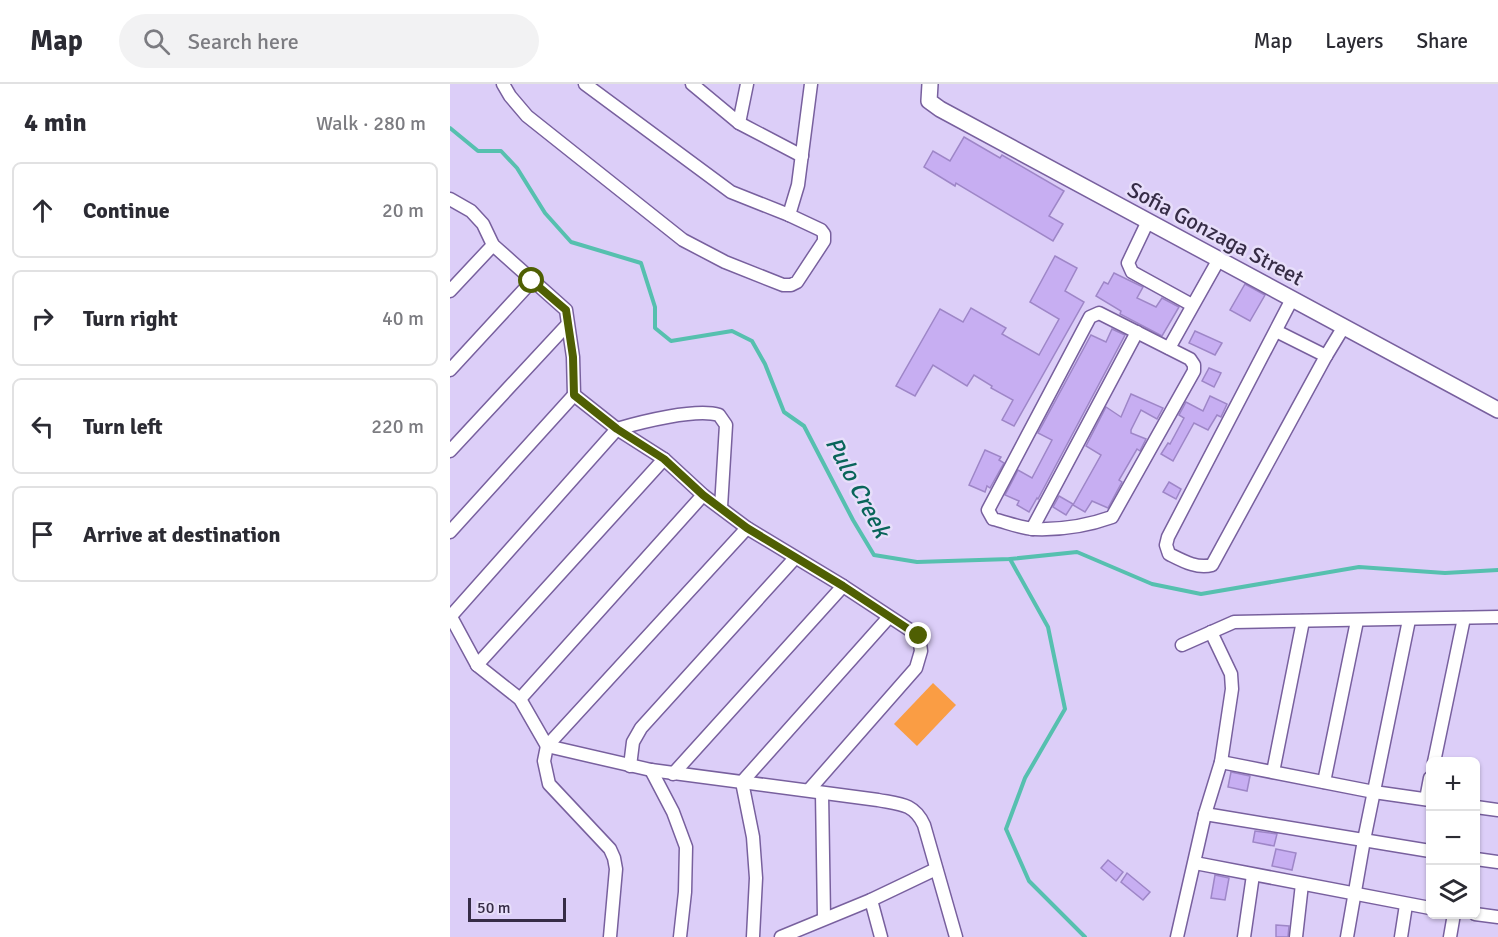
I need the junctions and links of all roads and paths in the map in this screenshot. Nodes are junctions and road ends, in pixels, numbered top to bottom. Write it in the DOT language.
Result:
graph roads {
  1 [pos="503,84"];
  2 [pos="585,84"];
  3 [pos="692,84"];
  4 [pos="747,84"];
  5 [pos="811,84"];
  6 [pos="930,84"];
  7 [pos="739,123"];
  8 [pos="802,156"];
  9 [pos="452,203"];
  10 [pos="789,215"];
  11 [pos="1148,221"];
  12 [pos="493,245"];
  13 [pos="1219,259"];
  14 [pos="532,281"];
  15 [pos="450,291"];
  16 [pos="1292,299"];
  17 [pos="1192,304"];
  18 [pos="567,325"];
  19 [pos="1343,328"];
  20 [pos="1276,331"];
  21 [pos="1137,332"];
  22 [pos="1169,348"];
  23 [pos="1326,356"];
  24 [pos="450,370"];
  25 [pos="574,395"];
  26 [pos="1498,410"];
  27 [pos="617,429"];
  28 [pos="450,451"];
  29 [pos="664,459"];
  30 [pos="703,495"];
  31 [pos="721,507"];
  32 [pos="747,528"];
  33 [pos="1032,529"];
  34 [pos="450,532"];
  35 [pos="795,558"];
  36 [pos="843,586"];
  37 [pos="450,616"];
  38 [pos="889,617"];
  39 [pos="1498,617"];
  40 [pos="1464,618"];
  41 [pos="1409,620"];
  42 [pos="1303,621"];
  43 [pos="1357,621"];
  44 [pos="1211,632"];
  45 [pos="1182,645"];
  46 [pos="477,665"];
  47 [pos="520,699"];
  48 [pos="547,746"];
  49 [pos="1435,757"];
  50 [pos="1221,762"];
  51 [pos="630,766"];
  52 [pos="651,770"];
  53 [pos="1273,772"];
  54 [pos="673,774"];
  55 [pos="742,782"];
  56 [pos="1324,782"];
  57 [pos="809,790"];
  58 [pos="1374,792"];
  59 [pos="822,793"];
  60 [pos="1426,800"];
  61 [pos="1480,808"];
  62 [pos="1498,810"];
  63 [pos="1206,814"];
  64 [pos="1364,840"];
  65 [pos="1426,850"];
  66 [pos="1480,860"];
  67 [pos="1498,862"];
  68 [pos="1195,863"];
  69 [pos="936,869"];
  70 [pos="1253,875"];
  71 [pos="1302,884"];
  72 [pos="1354,894"];
  73 [pos="871,900"];
  74 [pos="1406,905"];
  75 [pos="1426,907"];
  76 [pos="1480,916"];
  77 [pos="1498,917"];
  78 [pos="824,918"];
  79 [pos="1453,919"];
  80 [pos="610,937"];
  81 [pos="680,937"];
  82 [pos="753,937"];
  83 [pos="781,937"];
  84 [pos="881,937"];
  85 [pos="956,937"];
  86 [pos="1177,937"];
  87 [pos="1244,937"];
  88 [pos="1296,937"];
  89 [pos="1347,937"];
  90 [pos="1401,937"];
  91 [pos="1450,937"];
  1 -- 10 [label="street"];
  2 -- 10 [label="street"];
  3 -- 7 [label="street"];
  4 -- 7 [label="street"];
  5 -- 8 [label="street"];
  6 -- 11 [label="street, Sofia Gonzaga Street"];
  7 -- 8 [label="street"];
  8 -- 10 [label="street"];
  9 -- 12 [label="street"];
  11 -- 13 [label="street, Sofia Gonzaga Street"];
  11 -- 17 [label="street"];
  12 -- 14 [label="street"];
  12 -- 15 [label="street"];
  13 -- 16 [label="street, Sofia Gonzaga Street"];
  13 -- 17 [label="street"];
  14 -- 18 [label="street"];
  14 -- 24 [label="street"];
  16 -- 19 [label="street, Sofia Gonzaga Street"];
  16 -- 20 [label="street"];
  17 -- 22 [label="street"];
  18 -- 25 [label="street"];
  18 -- 28 [label="street"];
  19 -- 23 [label="street"];
  19 -- 26 [label="street, Sofia Gonzaga Street"];
  20 -- 23 [label="street"];
  20 -- 23 [label="street"];
  21 -- 22 [label="street"];
  21 -- 33 [label="street"];
  21 -- 33 [label="street"];
  22 -- 33 [label="street"];
  25 -- 27 [label="street"];
  25 -- 34 [label="street"];
  27 -- 29 [label="street"];
  27 -- 31 [label="street"];
  27 -- 37 [label="street"];
  29 -- 30 [label="street"];
  29 -- 46 [label="street"];
  30 -- 31 [label="street"];
  30 -- 47 [label="street"];
  31 -- 32 [label="street"];
  32 -- 35 [label="street"];
  32 -- 48 [label="street"];
  35 -- 36 [label="street"];
  35 -- 51 [label="street"];
  36 -- 38 [label="street"];
  36 -- 54 [label="street"];
  37 -- 46 [label="street"];
  38 -- 55 [label="street"];
  38 -- 57 [label="street"];
  39 -- 40 [label="street"];
  40 -- 41 [label="street"];
  40 -- 49 [label="street"];
  41 -- 43 [label="street"];
  41 -- 58 [label="street"];
  42 -- 43 [label="street"];
  42 -- 44 [label="street"];
  42 -- 53 [label="street"];
  43 -- 56 [label="street"];
  44 -- 45 [label="street"];
  44 -- 50 [label="street"];
  46 -- 47 [label="street"];
  47 -- 48 [label="street"];
  48 -- 51 [label="street"];
  48 -- 80 [label="street"];
  50 -- 53 [label="street"];
  50 -- 63 [label="street"];
  51 -- 52 [label="street"];
  52 -- 54 [label="street"];
  52 -- 81 [label="street"];
  53 -- 56 [label="street"];
  54 -- 55 [label="street"];
  55 -- 57 [label="street"];
  55 -- 82 [label="street"];
  56 -- 58 [label="street"];
  57 -- 59 [label="street"];
  58 -- 60 [label="street"];
  58 -- 64 [label="street"];
  59 -- 69 [label="street"];
  59 -- 78 [label="street"];
  61 -- 62 [label="street"];
  63 -- 64 [label="street"];
  63 -- 68 [label="street"];
  64 -- 65 [label="street"];
  64 -- 72 [label="street"];
  66 -- 67 [label="street"];
  68 -- 70 [label="street"];
  68 -- 86 [label="street"];
  69 -- 73 [label="street"];
  69 -- 85 [label="street"];
  70 -- 71 [label="street"];
  70 -- 87 [label="street"];
  71 -- 72 [label="street"];
  71 -- 88 [label="street"];
  72 -- 74 [label="street"];
  72 -- 89 [label="street"];
  73 -- 78 [label="street"];
  73 -- 84 [label="street"];
  74 -- 75 [label="street"];
  74 -- 90 [label="street"];
  76 -- 77 [label="street"];
  78 -- 83 [label="street"];
  79 -- 91 [label="street"];
}
